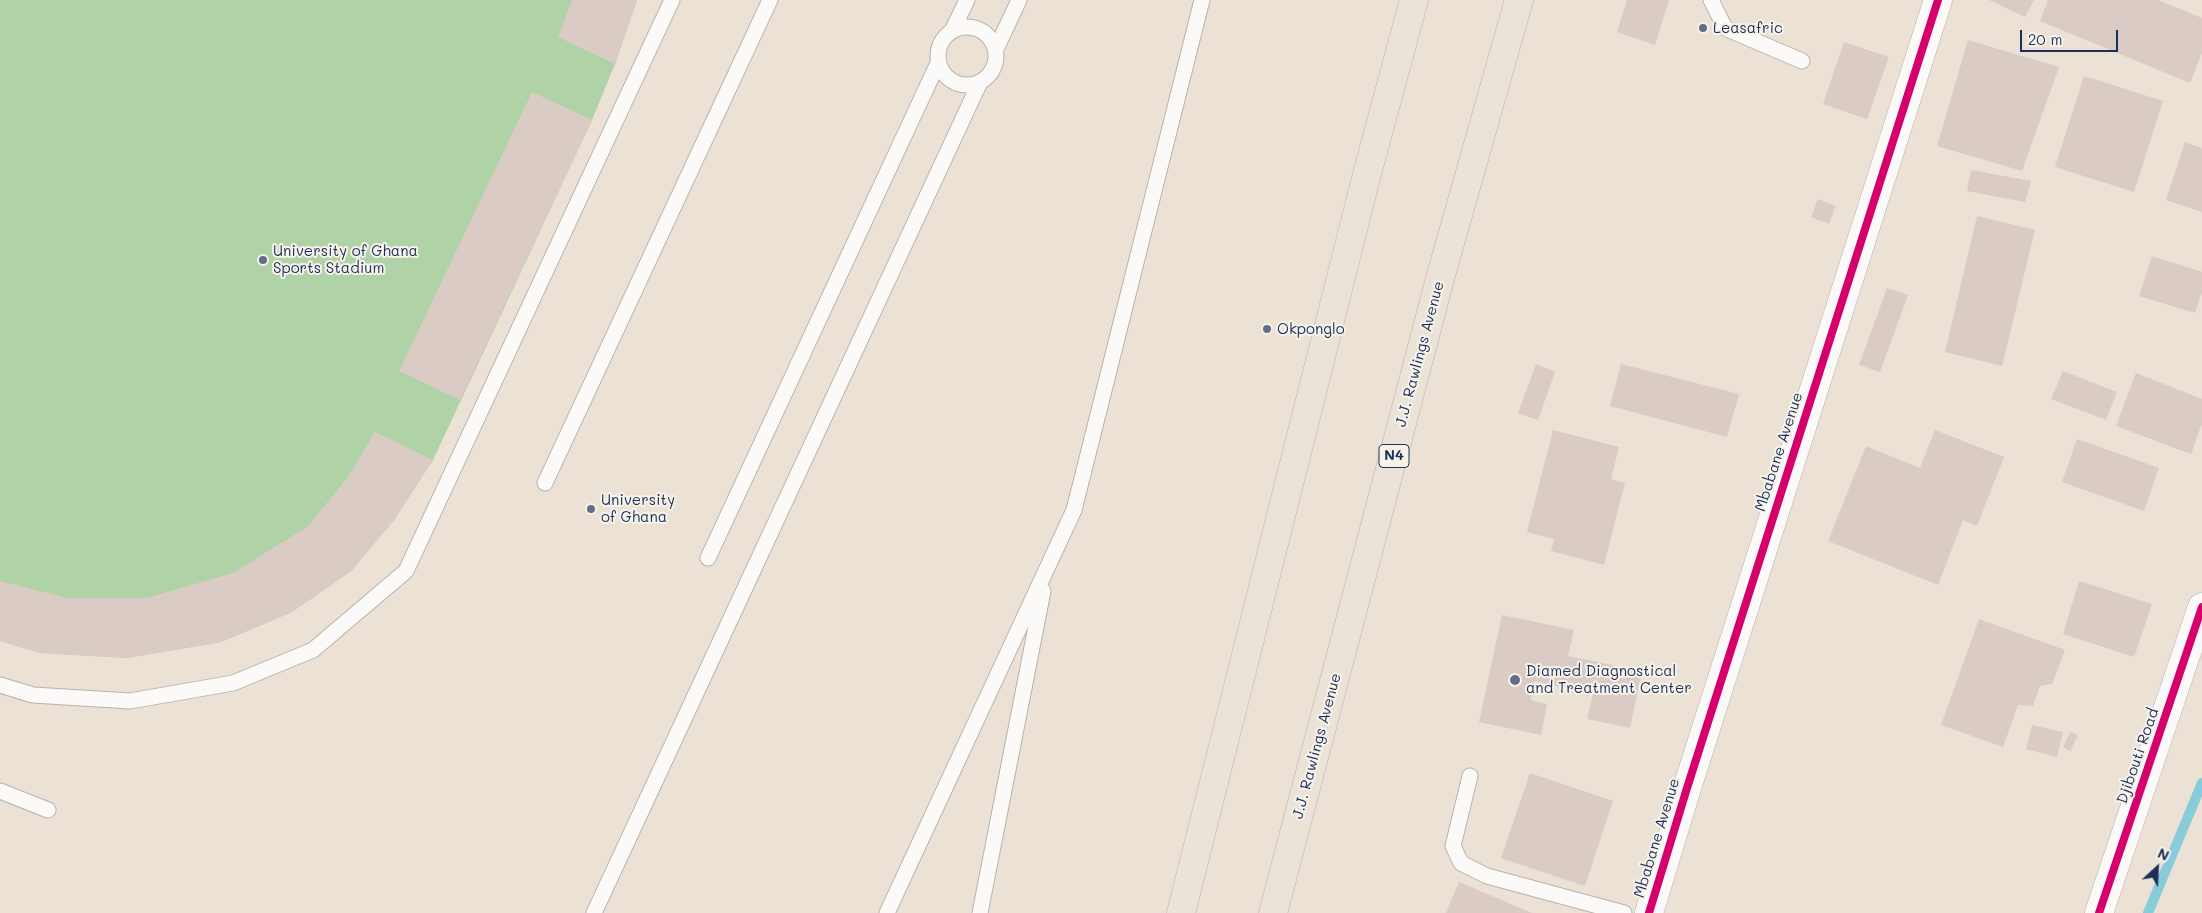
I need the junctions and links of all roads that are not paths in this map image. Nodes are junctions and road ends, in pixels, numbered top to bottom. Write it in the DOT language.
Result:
graph roads {
  1 [pos="672,0"];
  2 [pos="770,0"];
  3 [pos="967,0"];
  4 [pos="1019,0"];
  5 [pos="1202,0"];
  6 [pos="1414,0"];
  7 [pos="1519,0"];
  8 [pos="1711,0"];
  9 [pos="1938,0"];
  10 [pos="953,29"];
  11 [pos="996,49"];
  12 [pos="1802,61"];
  13 [pos="938,62"];
  14 [pos="980,82"];
  15 [pos="545,483"];
  16 [pos="708,558"];
  17 [pos="1048,566"];
  18 [pos="2202,607"];
  19 [pos="0,685"];
  20 [pos="1470,776"];
  21 [pos="0,791"];
  22 [pos="48,810"];
  23 [pos="594,913"];
  24 [pos="887,913"];
  25 [pos="980,913"];
  26 [pos="1181,913"];
  27 [pos="1273,913"];
  28 [pos="1624,913"];
  29 [pos="1649,913"];
  30 [pos="2099,913"];
  1 -- 19 [label="lane"];
  2 -- 15 [label="lane"];
  3 -- 10 [label="lane"];
  4 -- 11 [label="lane"];
  5 -- 17 [label="lane"];
  6 -- 26 [label="highway"];
  7 -- 27 [label="highway, J.J. Rawlings Avenue / N4"];
  8 -- 12 [label="lane"];
  9 -- 29 [label="street, Mbabane Avenue"];
  10 -- 11 [label="lane"];
  10 -- 13 [label="lane"];
  11 -- 14 [label="lane"];
  13 -- 14 [label="lane"];
  13 -- 16 [label="lane"];
  14 -- 23 [label="lane"];
  17 -- 24 [label="lane"];
  17 -- 25 [label="lane"];
  18 -- 30 [label="street, Djibouti Road"];
  20 -- 28 [label="lane"];
  21 -- 22 [label="lane"];
}
